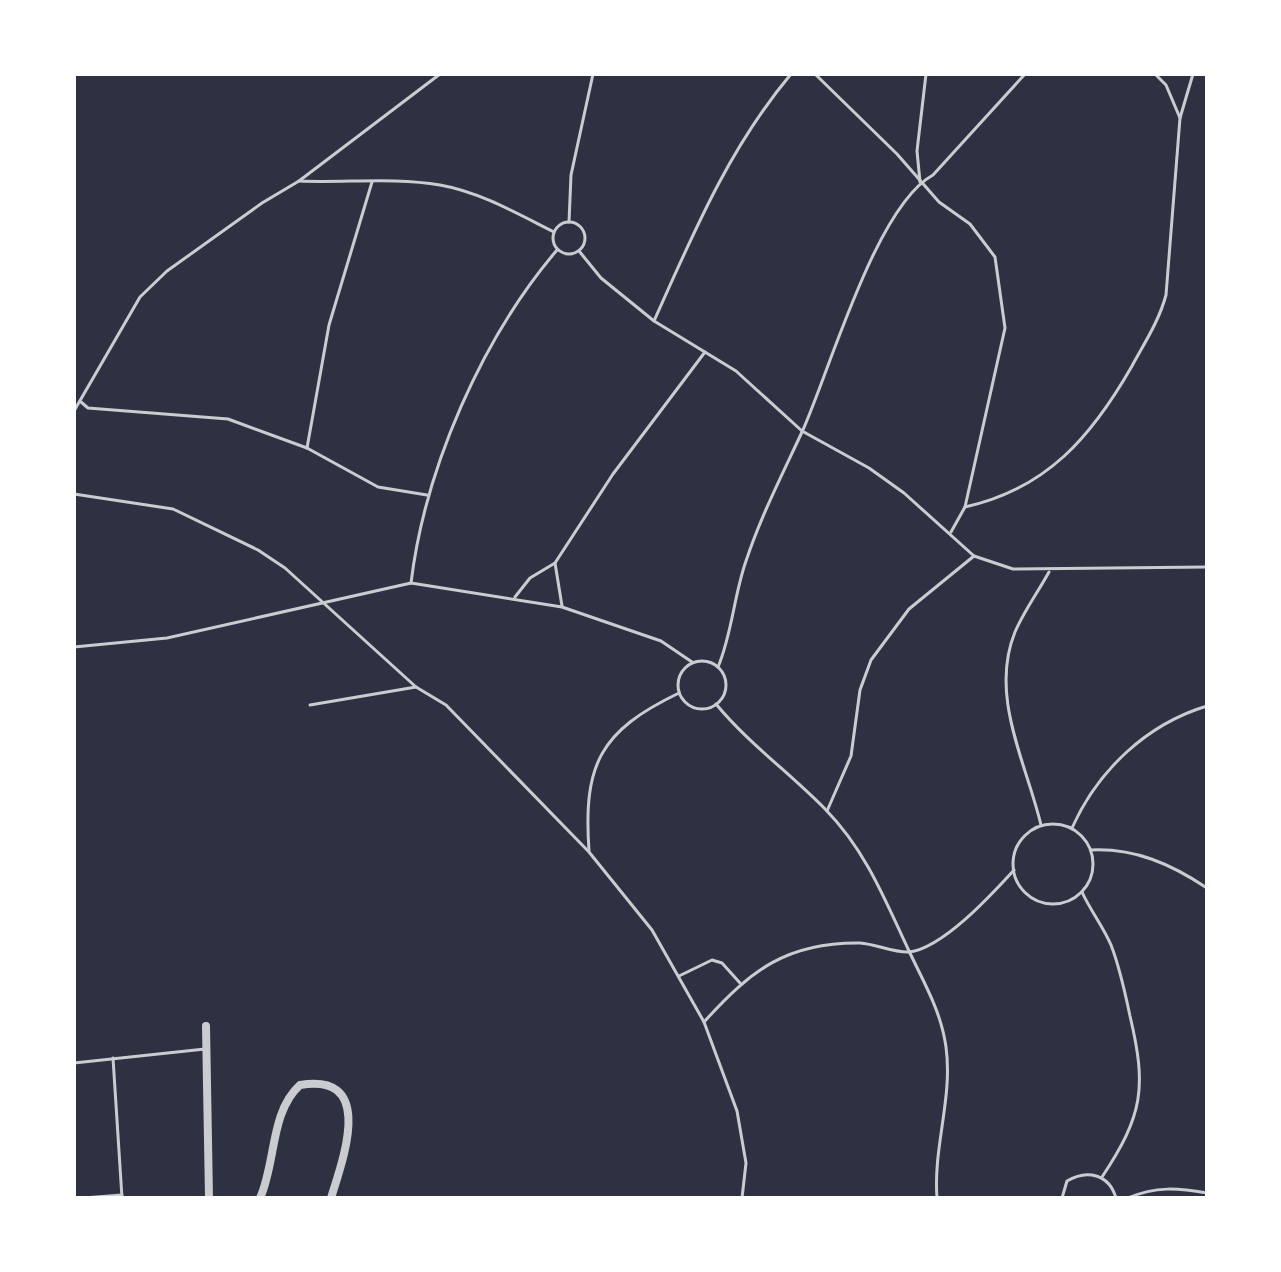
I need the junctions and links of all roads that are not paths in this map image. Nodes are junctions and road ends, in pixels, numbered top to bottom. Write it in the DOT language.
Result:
graph roads {
  1 [pos="440,74"];
  2 [pos="593,74"];
  3 [pos="791,74"];
  4 [pos="815,74"];
  5 [pos="926,74"];
  6 [pos="1025,74"];
  7 [pos="1155,74"];
  8 [pos="1193,74"];
  9 [pos="1180,118"];
  10 [pos="299,181"];
  11 [pos="372,182"];
  12 [pos="920,182"];
  13 [pos="569,222"];
  14 [pos="554,232"];
  15 [pos="557,250"];
  16 [pos="579,251"];
  17 [pos="654,321"];
  18 [pos="705,352"];
  19 [pos="81,402"];
  20 [pos="74,411"];
  21 [pos="802,431"];
  22 [pos="307,448"];
  23 [pos="74,494"];
  24 [pos="428,495"];
  25 [pos="965,507"];
  26 [pos="951,532"];
  27 [pos="974,556"];
  28 [pos="555,563"];
  29 [pos="1207,567"];
  30 [pos="1050,570"];
  31 [pos="411,583"];
  32 [pos="515,597"];
  33 [pos="323,601"];
  34 [pos="562,607"];
  35 [pos="74,647"];
  36 [pos="692,662"];
  37 [pos="718,667"];
  38 [pos="416,687"];
  39 [pos="679,693"];
  40 [pos="716,704"];
  41 [pos="310,705"];
  42 [pos="1207,706"];
  43 [pos="827,811"];
  44 [pos="1041,825"];
  45 [pos="1072,829"];
  46 [pos="1091,850"];
  47 [pos="589,852"];
  48 [pos="1014,870"];
  49 [pos="1207,888"];
  50 [pos="1082,892"];
  51 [pos="909,952"];
  52 [pos="679,976"];
  53 [pos="740,983"];
  54 [pos="704,1022"];
  55 [pos="206,1026"];
  56 [pos="207,1049"];
  57 [pos="113,1058"];
  58 [pos="74,1063"];
  59 [pos="1102,1177"];
  60 [pos="1207,1193"];
  61 [pos="122,1196"];
  62 [pos="83,1198"];
  63 [pos="209,1198"];
  64 [pos="260,1198"];
  65 [pos="331,1198"];
  66 [pos="742,1198"];
  67 [pos="937,1198"];
  68 [pos="1062,1198"];
  69 [pos="1116,1198"];
  70 [pos="1128,1198"];
  1 -- 10 [label="lane"];
  2 -- 13 [label="lane"];
  3 -- 17 [label="lane"];
  4 -- 12 [label="lane"];
  5 -- 12 [label="lane"];
  6 -- 12 [label="lane"];
  7 -- 9 [label="lane"];
  8 -- 9 [label="lane"];
  9 -- 25 [label="lane"];
  10 -- 11 [label="lane"];
  10 -- 19 [label="lane"];
  11 -- 14 [label="lane"];
  11 -- 22 [label="lane"];
  12 -- 21 [label="lane"];
  12 -- 25 [label="lane"];
  13 -- 14 [label="lane"];
  13 -- 16 [label="lane"];
  14 -- 15 [label="lane"];
  15 -- 16 [label="lane"];
  15 -- 24 [label="lane"];
  16 -- 17 [label="lane"];
  17 -- 18 [label="lane"];
  18 -- 21 [label="lane"];
  18 -- 28 [label="lane"];
  19 -- 20 [label="lane"];
  19 -- 22 [label="lane"];
  21 -- 26 [label="lane"];
  21 -- 37 [label="lane"];
  22 -- 24 [label="lane"];
  23 -- 33 [label="lane"];
  24 -- 31 [label="lane"];
  25 -- 26 [label="lane"];
  26 -- 27 [label="lane"];
  27 -- 30 [label="lane"];
  27 -- 43 [label="lane"];
  28 -- 32 [label="lane"];
  28 -- 34 [label="lane"];
  29 -- 30 [label="lane"];
  30 -- 44 [label="lane"];
  31 -- 32 [label="lane"];
  31 -- 33 [label="lane"];
  32 -- 34 [label="lane"];
  33 -- 35 [label="lane"];
  33 -- 38 [label="lane"];
  34 -- 36 [label="lane"];
  36 -- 37 [label="lane"];
  36 -- 39 [label="lane"];
  37 -- 40 [label="lane"];
  38 -- 41 [label="lane"];
  38 -- 47 [label="lane"];
  39 -- 40 [label="lane"];
  39 -- 47 [label="lane"];
  40 -- 43 [label="lane"];
  42 -- 45 [label="lane"];
  43 -- 51 [label="lane"];
  44 -- 45 [label="lane"];
  44 -- 48 [label="lane"];
  45 -- 46 [label="lane"];
  46 -- 49 [label="lane"];
  46 -- 50 [label="lane"];
  47 -- 52 [label="lane"];
  48 -- 50 [label="lane"];
  48 -- 51 [label="lane"];
  50 -- 59 [label="lane"];
  51 -- 53 [label="lane"];
  51 -- 67 [label="lane"];
  52 -- 53 [label="lane"];
  52 -- 54 [label="lane"];
  53 -- 54 [label="lane"];
  54 -- 66 [label="lane"];
  55 -- 56 [label="street"];
  56 -- 57 [label="lane"];
  56 -- 63 [label="street"];
  57 -- 58 [label="lane"];
  57 -- 61 [label="lane"];
  59 -- 68 [label="lane"];
  59 -- 69 [label="lane"];
  60 -- 70 [label="lane"];
  61 -- 62 [label="lane"];
  64 -- 65 [label="street"];
}
